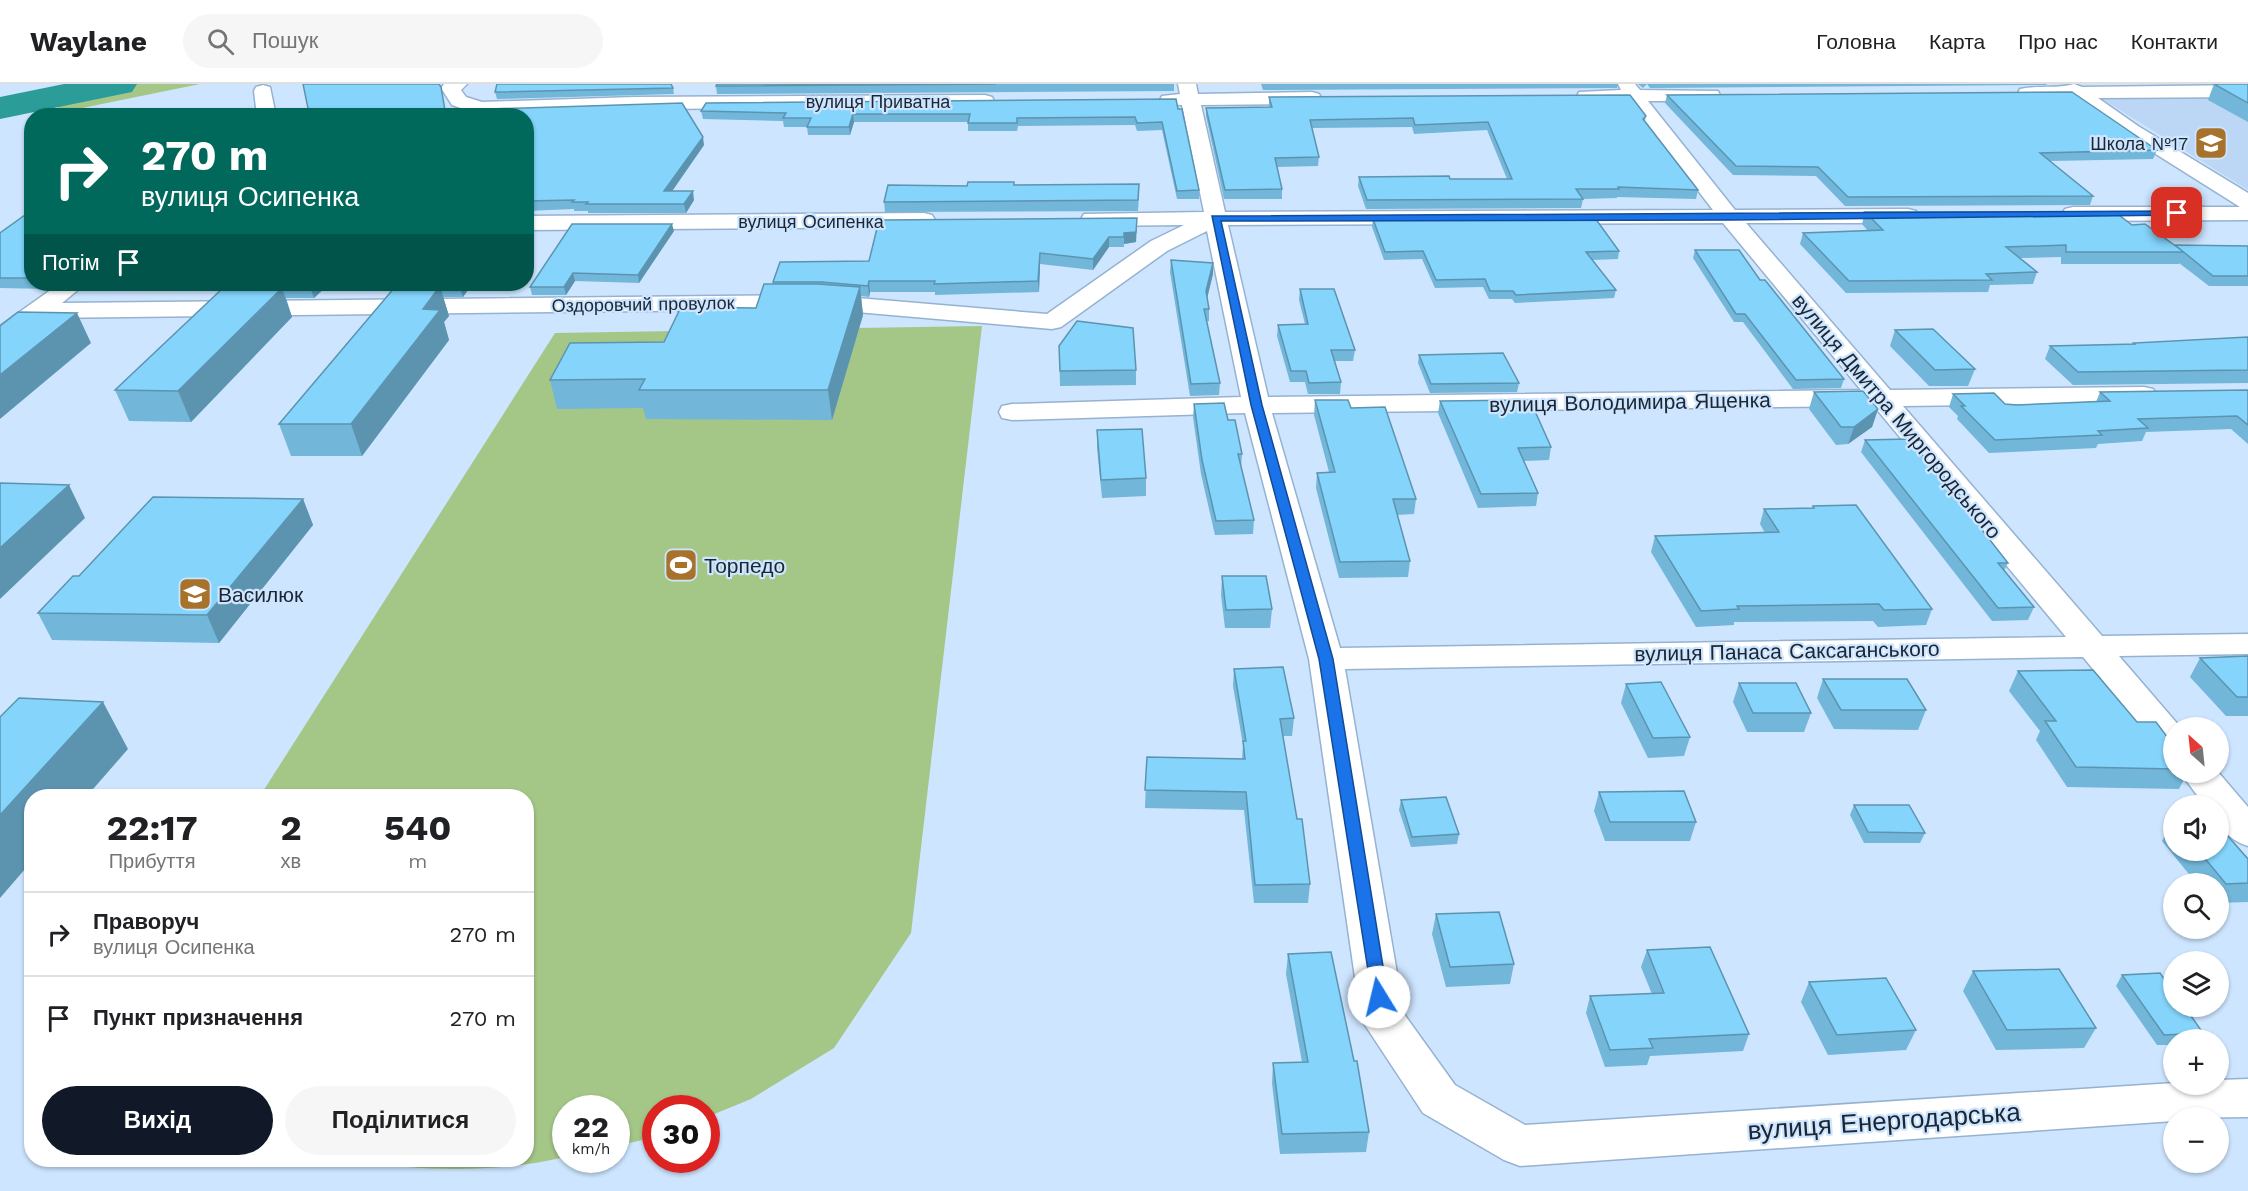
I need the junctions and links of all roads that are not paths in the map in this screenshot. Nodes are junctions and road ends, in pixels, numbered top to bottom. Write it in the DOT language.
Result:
graph roads {
  1 [pos="458,84"];
  2 [pos="2072,88"];
  3 [pos="1631,90"];
  4 [pos="263,91"];
  5 [pos="2248,91"];
  6 [pos="1189,92"];
  7 [pos="2006,93"];
  8 [pos="1731,95"];
  9 [pos="1565,96"];
  10 [pos="1331,98"];
  11 [pos="1155,100"];
  12 [pos="1001,101"];
  13 [pos="266,108"];
  14 [pos="471,108"];
  15 [pos="534,109"];
  16 [pos="2248,202"];
  17 [pos="2248,213"];
  18 [pos="2048,214"];
  19 [pos="1929,216"];
  20 [pos="1216,218"];
  21 [pos="1729,218"];
  22 [pos="1073,219"];
  23 [pos="942,220"];
  24 [pos="534,224"];
  25 [pos="64,291"];
  26 [pos="344,291"];
  27 [pos="330,307"];
  28 [pos="38,311"];
  29 [pos="0,338"];
  30 [pos="2166,394"];
  31 [pos="1882,399"];
  32 [pos="1256,405"];
  33 [pos="1012,412"];
  34 [pos="2248,644"];
  35 [pos="2091,645"];
  36 [pos="1326,659"];
  37 [pos="2163,730"];
  38 [pos="2207,783"];
  39 [pos="2248,832"];
  40 [pos="2248,1098"];
  1 -- 14 [label="street"];
  2 -- 5 [label="street"];
  2 -- 7 [label="street"];
  2 -- 16 [label="street"];
  3 -- 8 [label="street"];
  3 -- 9 [label="street"];
  3 -- 21 [label="street, вулиця Дмитра Миргородського"];
  4 -- 13 [label="street"];
  6 -- 10 [label="street"];
  6 -- 11 [label="street"];
  6 -- 20 [label="street"];
  12 -- 15 [label="street, вулиця Приватна"];
  17 -- 18 [label="street"];
  19 -- 21 [label="street"];
  20 -- 21 [label="street"];
  20 -- 22 [label="street"];
  20 -- 27 [label="street, Оздоровчий провулок"];
  20 -- 32 [label="street"];
  21 -- 31 [label="street, вулиця Дмитра Миргородського"];
  23 -- 24 [label="street, вулиця Осипенка"];
  25 -- 28 [label="street"];
  26 -- 27 [label="street"];
  27 -- 28 [label="street, Оздоровчий провулок"];
  28 -- 29 [label="street"];
  30 -- 31 [label="street, вулиця Володимира Ященка"];
  31 -- 32 [label="street, вулиця Володимира Ященка"];
  31 -- 35 [label="street, вулиця Дмитра Миргородського"];
  32 -- 33 [label="street, вулиця Володимира Ященка"];
  32 -- 36 [label="street"];
  34 -- 35 [label="street, вулиця Панаса Саксаганського"];
  35 -- 36 [label="street, вулиця Панаса Саксаганського"];
  35 -- 37 [label="street, вулиця Дмитра Миргородського"];
  36 -- 40 [label="street, вулиця Енергодарська"];
  38 -- 39 [label="street"];
}
